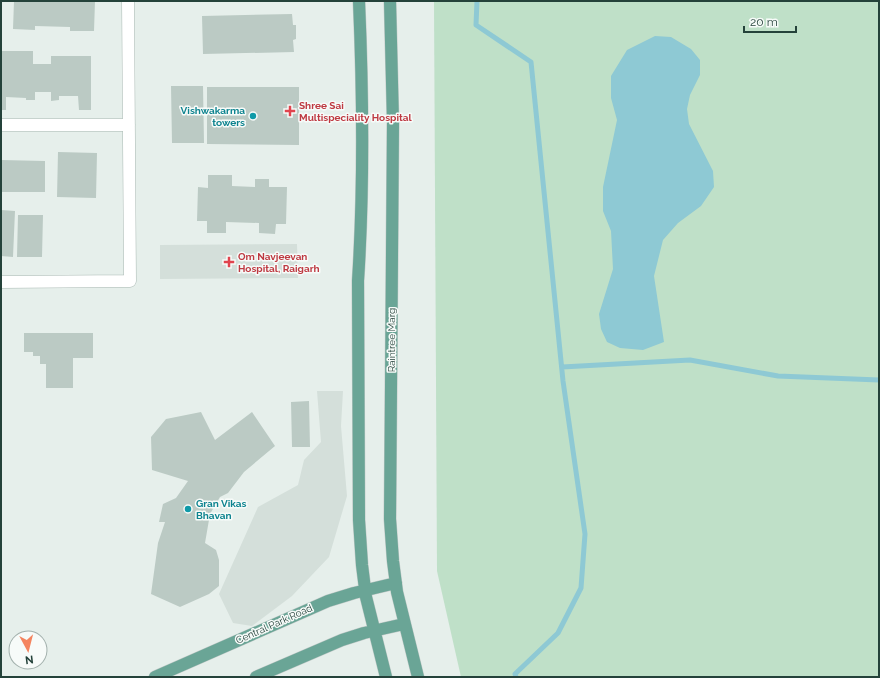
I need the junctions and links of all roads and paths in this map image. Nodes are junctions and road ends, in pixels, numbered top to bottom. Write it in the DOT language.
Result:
graph roads {
  1 [pos="128,1"];
  2 [pos="359,1"];
  3 [pos="390,1"];
  4 [pos="129,125"];
  5 [pos="1,126"];
  6 [pos="1,282"];
  7 [pos="396,583"];
  8 [pos="366,590"];
  9 [pos="404,624"];
  10 [pos="374,631"];
  11 [pos="156,677"];
  12 [pos="256,677"];
  13 [pos="386,677"];
  14 [pos="418,677"];
  1 -- 4 [label="street"];
  2 -- 8 [label="main road"];
  3 -- 7 [label="main road, Raintree Marg"];
  4 -- 5 [label="street"];
  4 -- 6 [label="street"];
  7 -- 8 [label="main road, Central Park Road"];
  7 -- 9 [label="main road, Raintree Marg"];
  8 -- 10 [label="main road"];
  8 -- 11 [label="main road, Central Park Road"];
  9 -- 10 [label="main road"];
  9 -- 14 [label="main road, Raintree Marg"];
  10 -- 12 [label="main road"];
  10 -- 13 [label="main road"];
}
